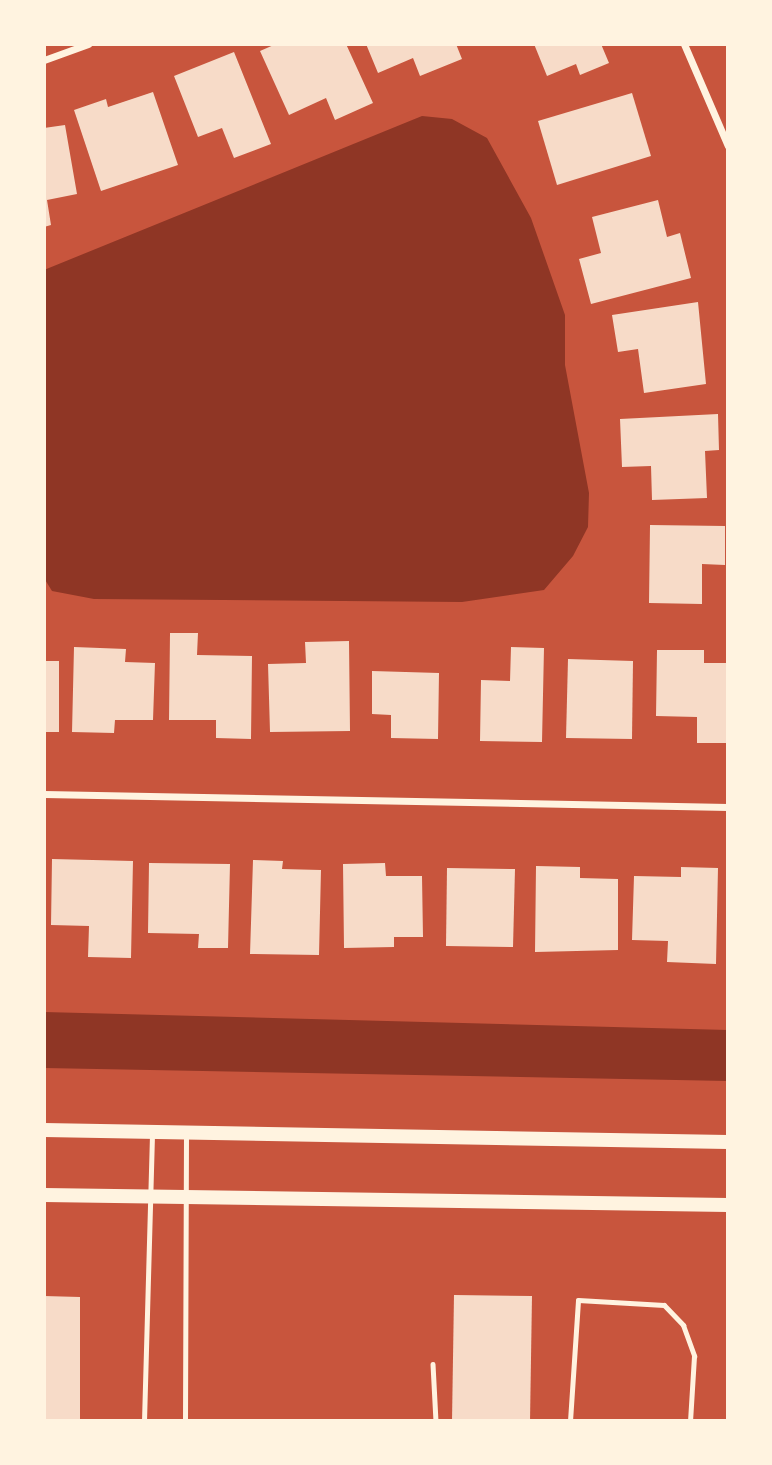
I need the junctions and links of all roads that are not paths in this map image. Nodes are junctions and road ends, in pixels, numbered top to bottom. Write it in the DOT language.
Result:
graph roads {
  1 [pos="88,44"];
  2 [pos="684,44"];
  3 [pos="44,60"];
  4 [pos="728,146"];
  5 [pos="44,794"];
  6 [pos="728,807"];
  7 [pos="44,1130"];
  8 [pos="152,1132"];
  9 [pos="186,1132"];
  10 [pos="728,1142"];
  11 [pos="44,1195"];
  12 [pos="148,1196"];
  13 [pos="188,1196"];
  14 [pos="728,1205"];
  15 [pos="144,1421"];
  16 [pos="185,1421"];
  17 [pos="570,1421"];
  18 [pos="690,1421"];
  1 -- 3 [label="street"];
  2 -- 4 [label="street"];
  5 -- 6 [label="street"];
  7 -- 8 [label="main road"];
  8 -- 9 [label="main road"];
  8 -- 12 [label="lane"];
  9 -- 10 [label="main road"];
  9 -- 13 [label="lane"];
  11 -- 12 [label="main road"];
  12 -- 13 [label="main road"];
  12 -- 15 [label="lane"];
  13 -- 14 [label="main road"];
  13 -- 16 [label="lane"];
  17 -- 18 [label="lane"];
}
